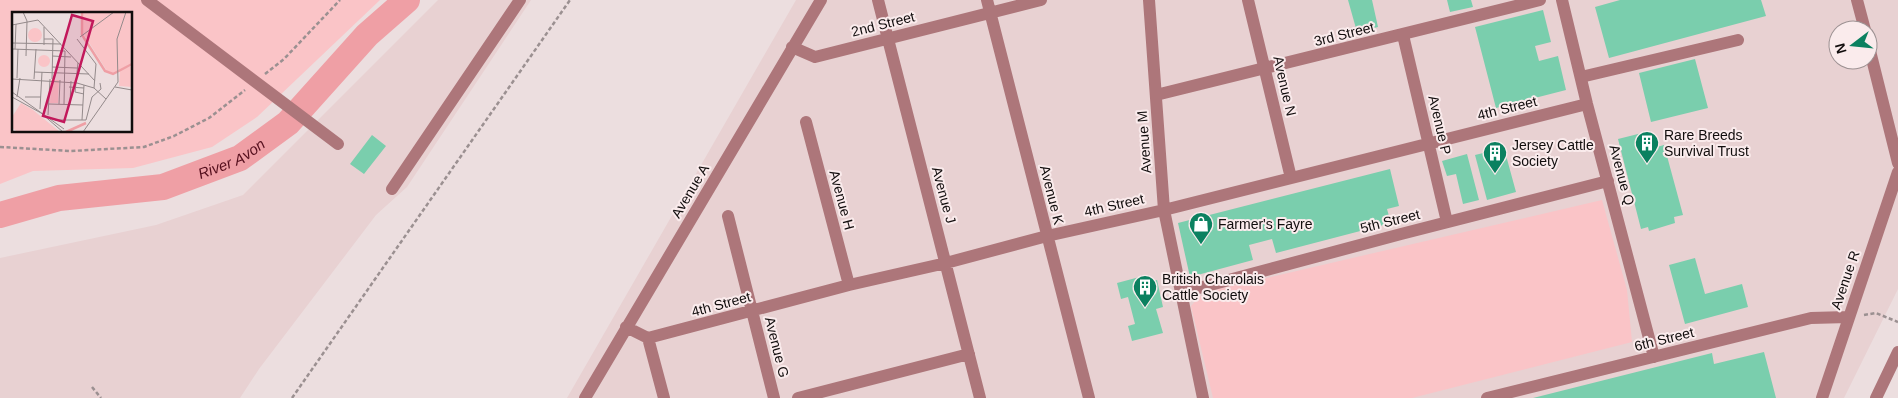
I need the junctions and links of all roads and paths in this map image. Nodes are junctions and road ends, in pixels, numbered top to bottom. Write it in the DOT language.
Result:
graph roads {
  1 [pos="147,0"];
  2 [pos="340,0"];
  3 [pos="520,0"];
  4 [pos="570,0"];
  5 [pos="821,0"];
  6 [pos="878,0"];
  7 [pos="987,0"];
  8 [pos="1041,0"];
  9 [pos="1149,0"];
  10 [pos="1248,0"];
  11 [pos="1540,0"];
  12 [pos="1562,0"];
  13 [pos="1857,0"];
  14 [pos="990,13"];
  15 [pos="1862,20"];
  16 [pos="1403,35"];
  17 [pos="888,38"];
  18 [pos="1738,40"];
  19 [pos="792,47"];
  20 [pos="1266,69"];
  21 [pos="1875,70"];
  22 [pos="1581,77"];
  23 [pos="256,81"];
  24 [pos="1156,95"];
  25 [pos="1588,104"];
  26 [pos="806,122"];
  27 [pos="1429,143"];
  28 [pos="338,144"];
  29 [pos="0,147"];
  30 [pos="1898,162"];
  31 [pos="1898,172"];
  32 [pos="1291,178"];
  33 [pos="1608,181"];
  34 [pos="392,189"];
  35 [pos="1164,210"];
  36 [pos="728,216"];
  37 [pos="1447,222"];
  38 [pos="1047,236"];
  39 [pos="946,263"];
  40 [pos="849,285"];
  41 [pos="1180,293"];
  42 [pos="752,310"];
  43 [pos="1848,318"];
  44 [pos="1898,322"];
  45 [pos="626,328"];
  46 [pos="648,338"];
  47 [pos="1898,352"];
  48 [pos="969,354"];
  49 [pos="1654,357"];
  50 [pos="92,387"];
  51 [pos="101,398"];
  52 [pos="292,398"];
  53 [pos="585,398"];
  54 [pos="664,398"];
  55 [pos="774,398"];
  56 [pos="798,398"];
  57 [pos="980,398"];
  58 [pos="1089,398"];
  59 [pos="1203,398"];
  60 [pos="1488,398"];
  61 [pos="1822,398"];
  62 [pos="1876,398"];
  1 -- 23 [label="lane"];
  2 -- 23 [label="path"];
  3 -- 34 [label="lane"];
  4 -- 52 [label="path"];
  5 -- 19 [label="lane, Avenue A"];
  6 -- 17 [label="lane, Avenue J"];
  7 -- 14 [label="lane, Avenue K"];
  8 -- 14 [label="lane, 2nd Street"];
  9 -- 24 [label="lane, Avenue M"];
  10 -- 20 [label="lane, Avenue N"];
  11 -- 16 [label="lane, 3rd Street"];
  12 -- 22 [label="lane, Avenue Q"];
  13 -- 15 [label="lane"];
  14 -- 17 [label="lane, 2nd Street"];
  14 -- 38 [label="lane, Avenue K"];
  16 -- 20 [label="lane, 3rd Street"];
  16 -- 27 [label="lane, Avenue P"];
  17 -- 19 [label="lane, 2nd Street"];
  17 -- 39 [label="lane, Avenue J"];
  18 -- 22 [label="lane"];
  19 -- 45 [label="lane, Avenue A"];
  20 -- 24 [label="lane, 3rd Street"];
  20 -- 32 [label="lane, Avenue N"];
  21 -- 30 [label="lane"];
  22 -- 25 [label="lane, Avenue Q"];
  23 -- 28 [label="lane"];
  23 -- 29 [label="path"];
  24 -- 35 [label="lane, Avenue M"];
  25 -- 27 [label="lane, 4th Street"];
  25 -- 33 [label="lane, Avenue Q"];
  26 -- 40 [label="lane, Avenue H"];
  27 -- 32 [label="lane, 4th Street"];
  27 -- 37 [label="lane, Avenue P"];
  31 -- 43 [label="lane, Avenue R"];
  32 -- 35 [label="lane, 4th Street"];
  33 -- 37 [label="lane, 5th Street"];
  33 -- 49 [label="lane, Avenue Q"];
  35 -- 38 [label="lane, 4th Street"];
  35 -- 41 [label="lane, Avenue M"];
  36 -- 42 [label="lane, Avenue G"];
  37 -- 41 [label="lane, 5th Street"];
  38 -- 39 [label="lane, 4th Street"];
  38 -- 58 [label="lane, Avenue K"];
  39 -- 40 [label="lane, 4th Street"];
  39 -- 48 [label="lane, Avenue J"];
  40 -- 42 [label="lane, 4th Street"];
  41 -- 59 [label="lane, Avenue M"];
  42 -- 46 [label="lane, 4th Street"];
  42 -- 55 [label="lane, Avenue G"];
  43 -- 44 [label="path"];
  43 -- 49 [label="lane, 6th Street"];
  43 -- 61 [label="lane, Avenue R"];
  45 -- 46 [label="lane"];
  45 -- 53 [label="lane, Avenue A"];
  46 -- 54 [label="lane"];
  47 -- 62 [label="lane"];
  48 -- 56 [label="lane"];
  48 -- 57 [label="lane, Avenue J"];
  49 -- 60 [label="lane, 6th Street"];
  50 -- 51 [label="path"];
}
